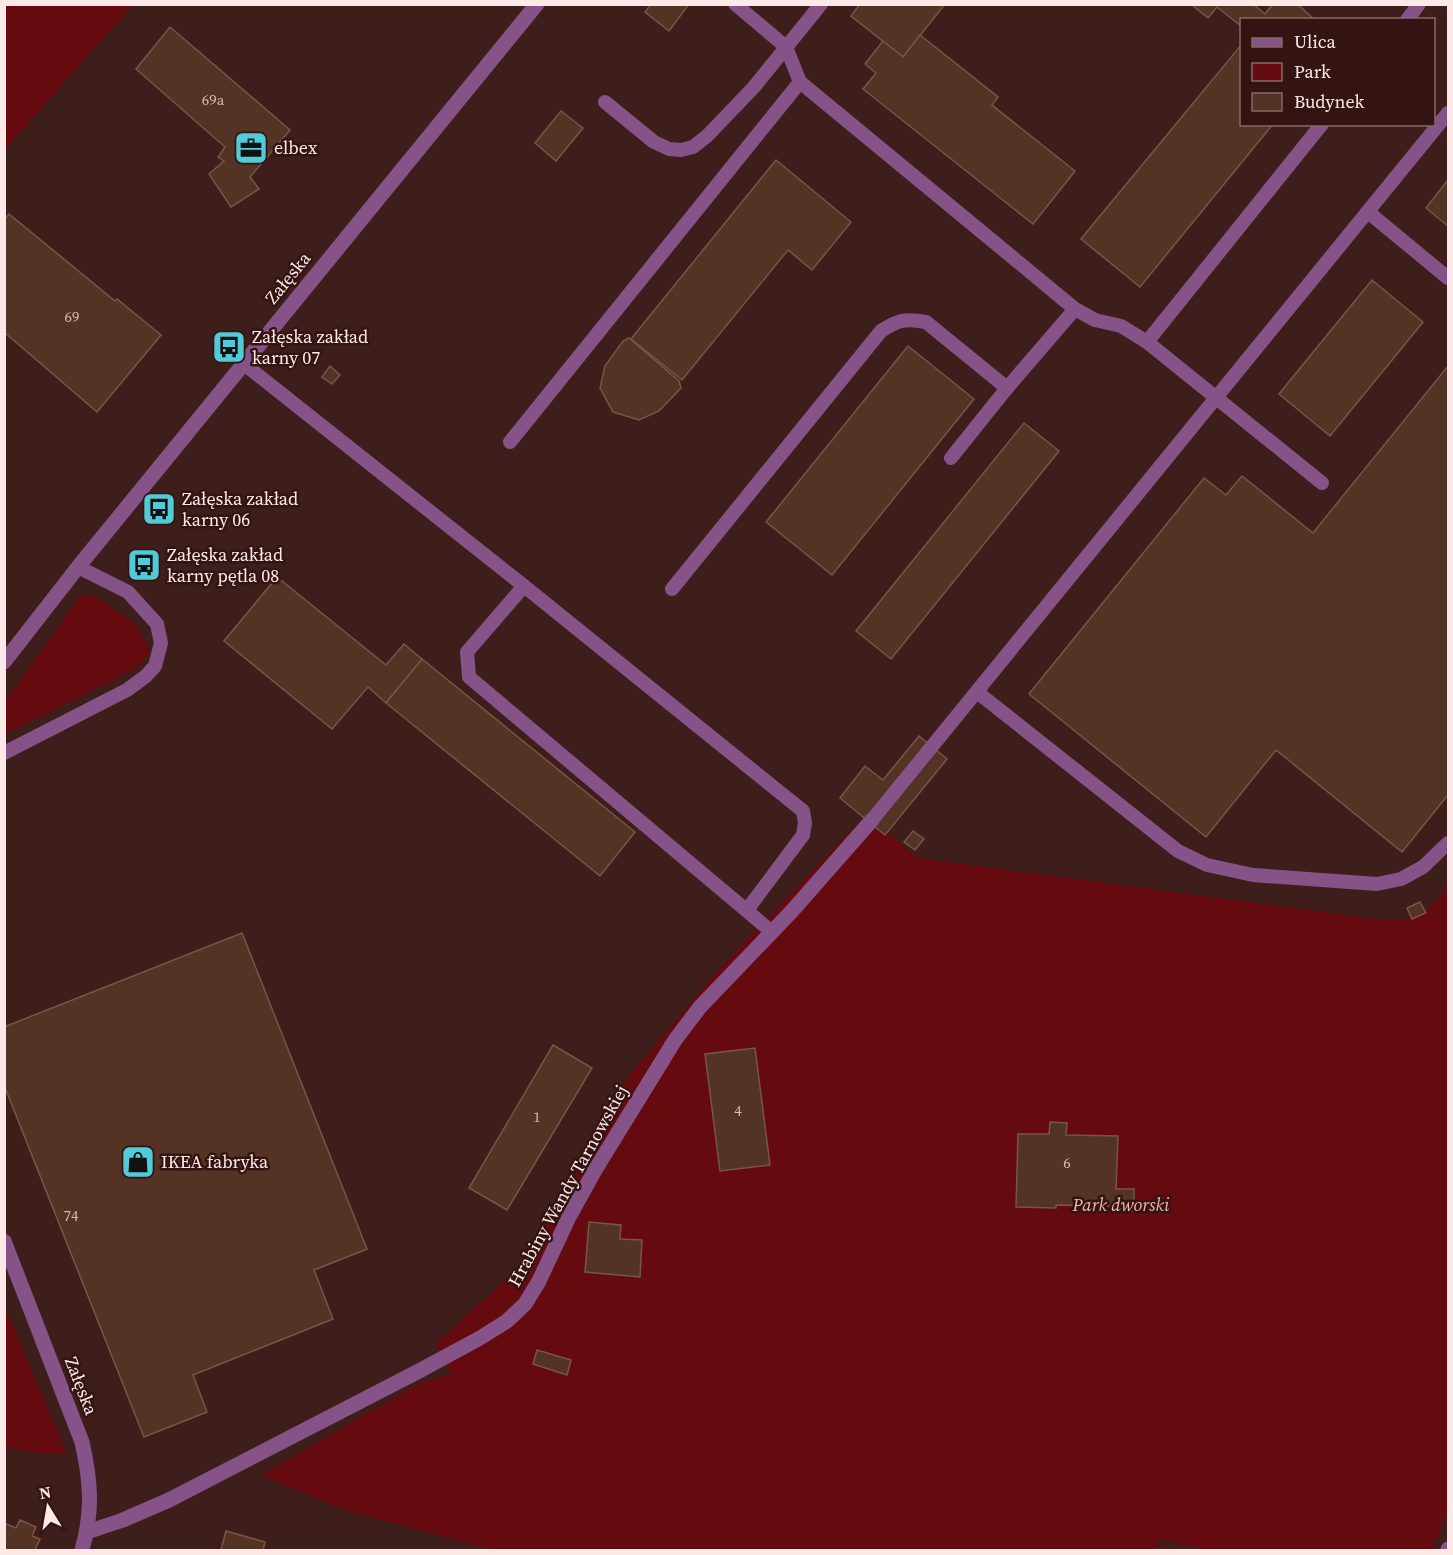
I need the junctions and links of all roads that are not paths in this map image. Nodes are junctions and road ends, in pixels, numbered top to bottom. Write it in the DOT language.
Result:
graph roads {
  1 [pos="537,4"];
  2 [pos="735,4"];
  3 [pos="821,4"];
  4 [pos="1419,4"];
  5 [pos="1408,18"];
  6 [pos="786,46"];
  7 [pos="800,82"];
  8 [pos="605,102"];
  9 [pos="1449,113"];
  10 [pos="1320,126"];
  11 [pos="1368,212"];
  12 [pos="1449,278"];
  13 [pos="1075,309"];
  14 [pos="1147,342"];
  15 [pos="244,364"];
  16 [pos="1006,388"];
  17 [pos="1217,397"];
  18 [pos="510,442"];
  19 [pos="951,458"];
  20 [pos="1323,483"];
  21 [pos="78,567"];
  22 [pos="524,586"];
  23 [pos="672,589"];
  24 [pos="4,662"];
  25 [pos="977,692"];
  26 [pos="4,753"];
  27 [pos="872,820"];
  28 [pos="1449,843"];
  29 [pos="747,910"];
  30 [pos="772,932"];
  31 [pos="4,1241"];
  32 [pos="87,1532"];
  33 [pos="82,1551"];
  1 -- 15 [label="street, Załęska"];
  2 -- 6 [label="lane"];
  3 -- 6 [label="lane"];
  4 -- 5 [label="lane"];
  6 -- 7 [label="lane"];
  6 -- 8 [label="lane"];
  7 -- 13 [label="lane"];
  7 -- 18 [label="lane"];
  9 -- 11 [label="lane"];
  10 -- 14 [label="lane"];
  11 -- 12 [label="lane"];
  11 -- 17 [label="lane"];
  13 -- 14 [label="lane"];
  13 -- 16 [label="lane"];
  14 -- 17 [label="lane"];
  15 -- 21 [label="street, Załęska"];
  15 -- 22 [label="lane"];
  16 -- 19 [label="lane"];
  16 -- 23 [label="lane"];
  17 -- 20 [label="lane"];
  17 -- 25 [label="lane"];
  21 -- 24 [label="street, Załęska"];
  21 -- 26 [label="lane"];
  22 -- 29 [label="lane"];
  22 -- 29 [label="lane"];
  25 -- 27 [label="lane"];
  25 -- 28 [label="lane"];
  27 -- 30 [label="street, Hrabiny Wandy Tarnowskiej"];
  29 -- 30 [label="lane"];
  30 -- 32 [label="street, Hrabiny Wandy Tarnowskiej"];
  31 -- 32 [label="street, Załęska"];
  32 -- 33 [label="street, Załęska"];
}
